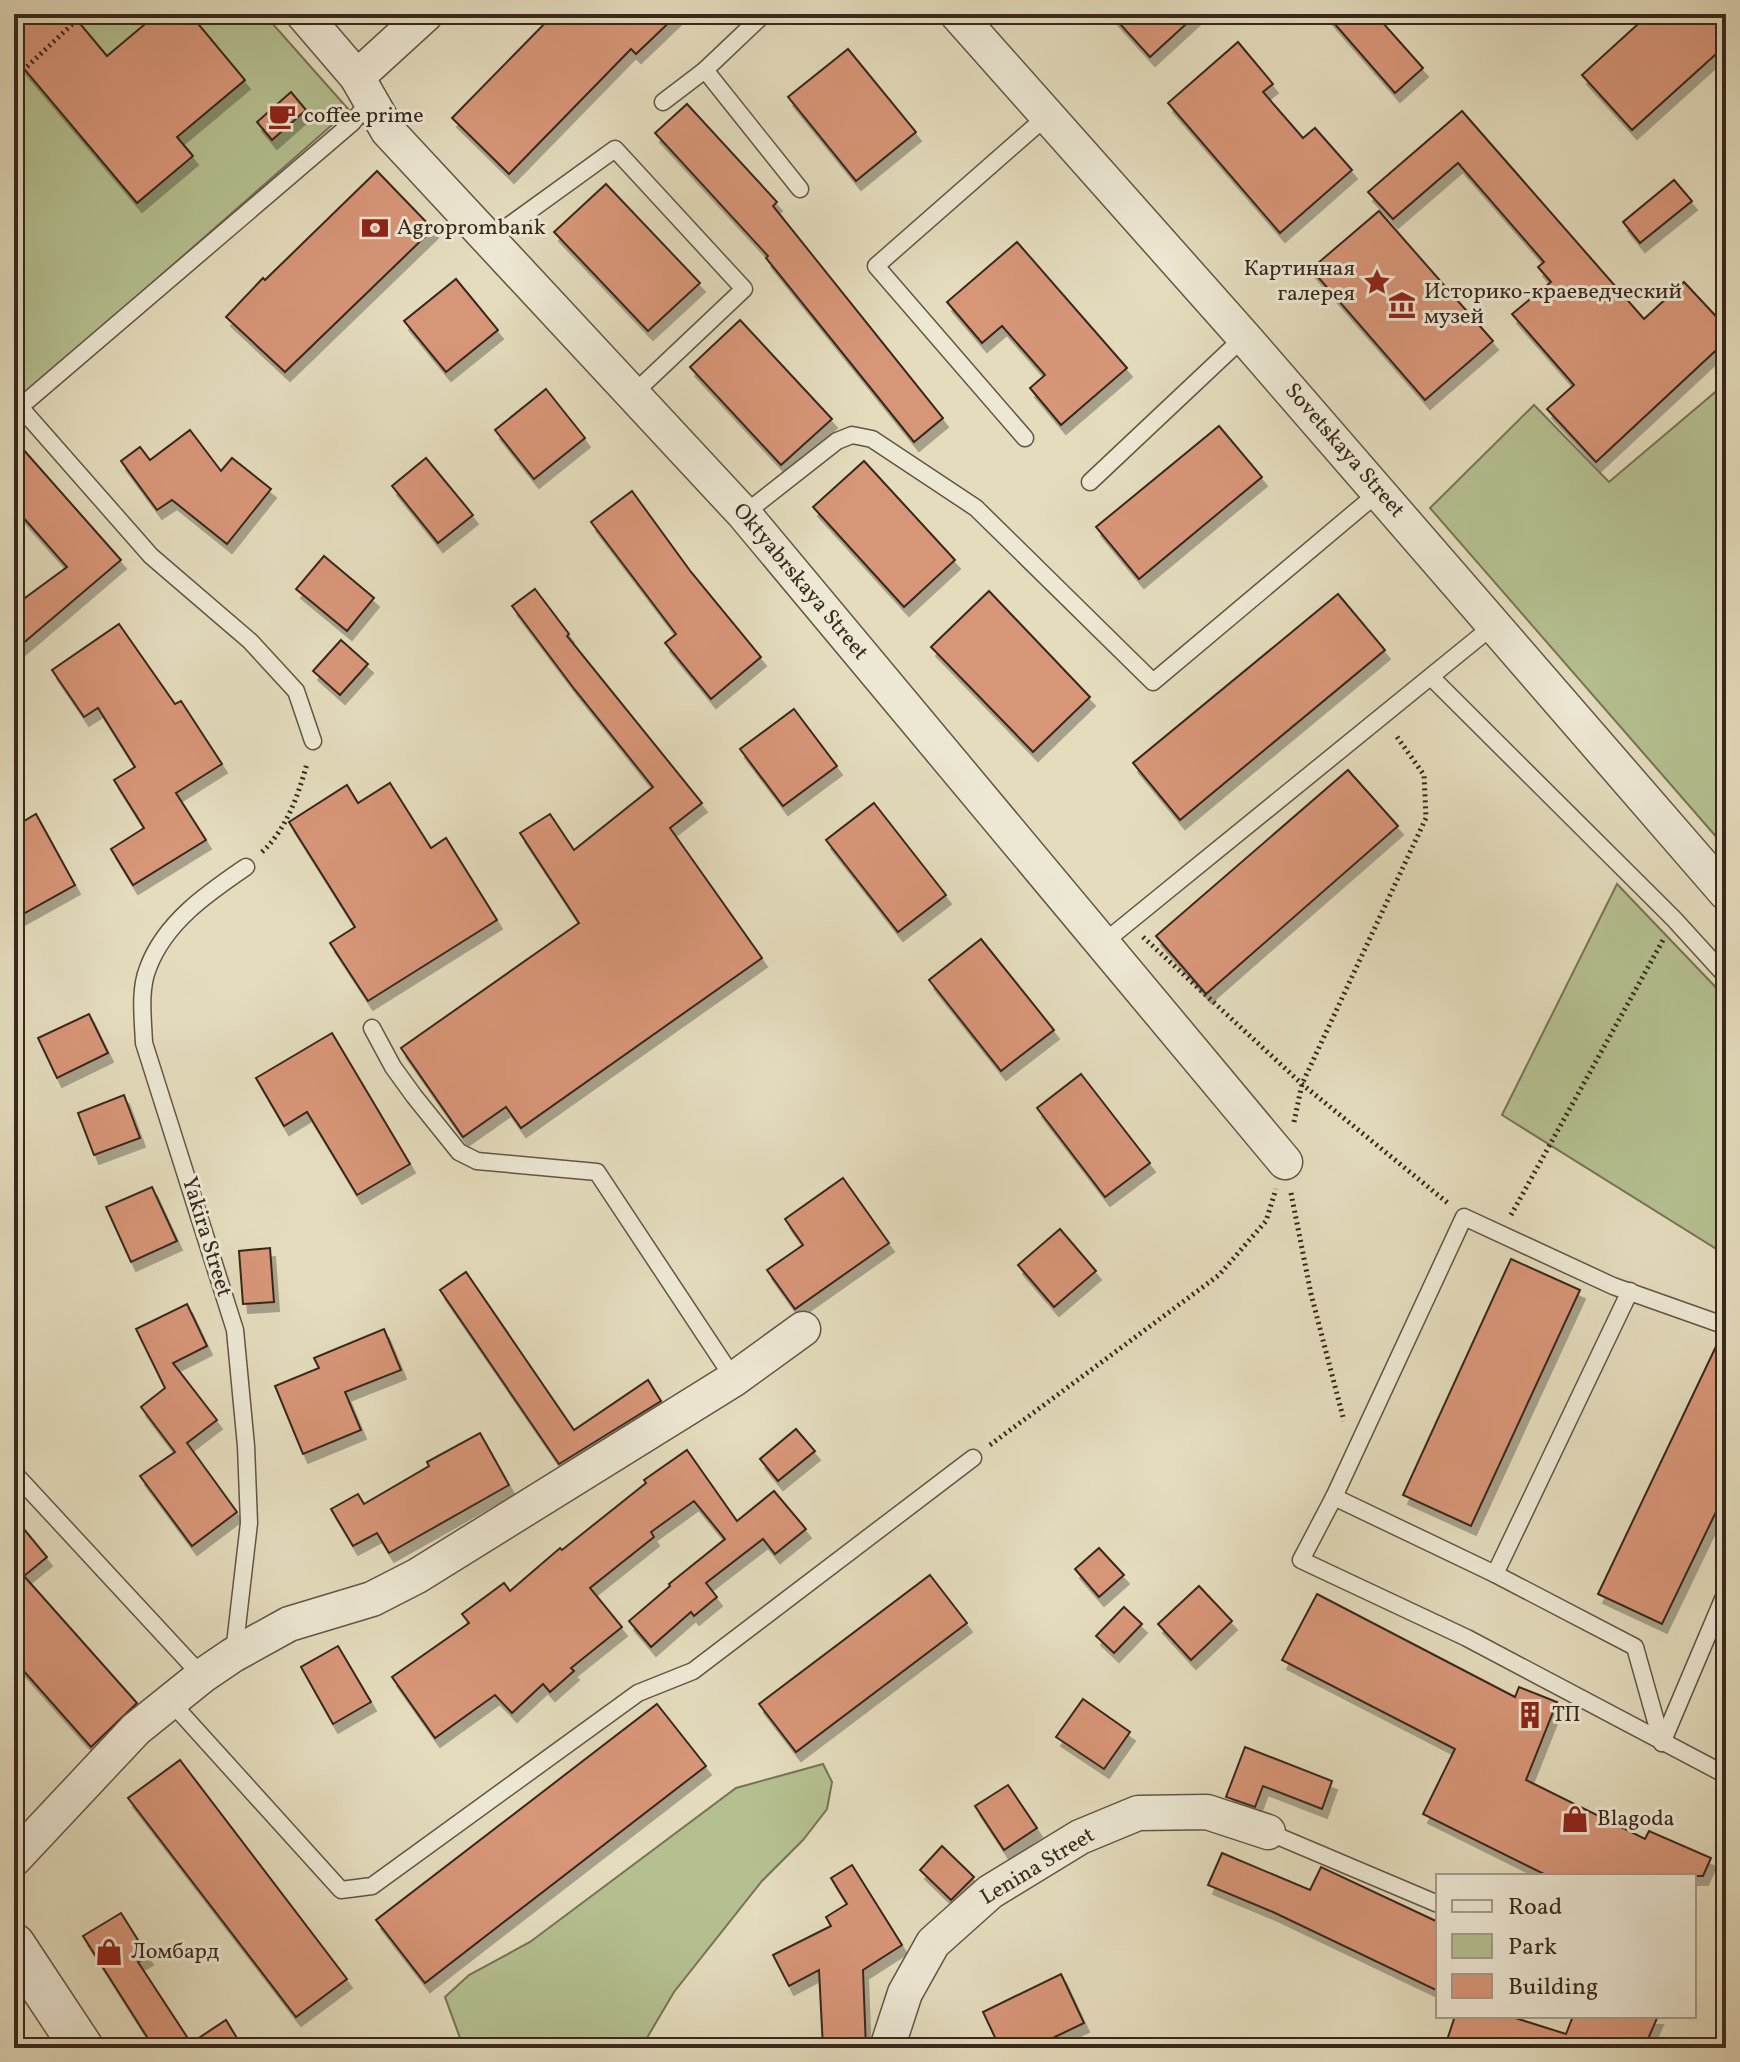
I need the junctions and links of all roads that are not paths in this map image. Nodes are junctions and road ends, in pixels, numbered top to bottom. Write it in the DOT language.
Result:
graph roads {
  1 [pos="303,14"];
  2 [pos="426,14"];
  3 [pos="764,14"];
  4 [pos="957,14"];
  5 [pos="705,70"];
  6 [pos="364,88"];
  7 [pos="663,102"];
  8 [pos="1047,116"];
  9 [pos="800,189"];
  10 [pos="489,240"];
  11 [pos="1244,337"];
  12 [pos="634,393"];
  13 [pos="1025,438"];
  14 [pos="1090,482"];
  15 [pos="1379,492"];
  16 [pos="744,514"];
  17 [pos="1494,625"];
  18 [pos="1431,677"];
  19 [pos="313,741"];
  20 [pos="246,867"];
  21 [pos="1726,893"];
  22 [pos="1115,933"];
  23 [pos="1726,976"];
  24 [pos="372,1028"];
  25 [pos="1285,1162"];
  26 [pos="1630,1291"];
  27 [pos="1726,1326"];
  28 [pos="803,1329"];
  29 [pos="734,1379"];
  30 [pos="973,1458"];
  31 [pos="14,1473"];
  32 [pos="1334,1497"];
  33 [pos="1495,1574"];
  34 [pos="1726,1592"];
  35 [pos="233,1655"];
  36 [pos="202,1676"];
  37 [pos="170,1701"];
  38 [pos="1662,1743"];
  39 [pos="1726,1775"];
  40 [pos="1268,1832"];
  41 [pos="14,1859"];
  42 [pos="1436,1903"];
  43 [pos="14,1945"];
  44 [pos="82,2048"];
  45 [pos="887,2048"];
  1 -- 6 [label="street, Oktyabrskaya Street"];
  2 -- 6 [label="street"];
  3 -- 5 [label="lane"];
  4 -- 8 [label="street, Sovetskaya Street"];
  5 -- 7 [label="lane"];
  5 -- 9 [label="lane"];
  6 -- 10 [label="street, Oktyabrskaya Street"];
  6 -- 19 [label="lane"];
  8 -- 11 [label="street, Sovetskaya Street"];
  8 -- 13 [label="lane"];
  10 -- 12 [label="street, Oktyabrskaya Street"];
  10 -- 12 [label="lane"];
  11 -- 14 [label="lane"];
  11 -- 15 [label="street, Sovetskaya Street"];
  12 -- 16 [label="street, Oktyabrskaya Street"];
  15 -- 16 [label="lane"];
  15 -- 17 [label="street, Sovetskaya Street"];
  16 -- 22 [label="street, Oktyabrskaya Street"];
  17 -- 18 [label="lane"];
  17 -- 21 [label="street, Sovetskaya Street"];
  18 -- 22 [label="lane"];
  18 -- 23 [label="lane"];
  20 -- 35 [label="lane, Yakira Street"];
  22 -- 25 [label="street, Oktyabrskaya Street"];
  24 -- 29 [label="lane"];
  26 -- 27 [label="lane"];
  26 -- 32 [label="lane"];
  26 -- 33 [label="lane"];
  28 -- 29 [label="street"];
  29 -- 35 [label="street"];
  30 -- 37 [label="lane"];
  31 -- 36 [label="lane"];
  32 -- 33 [label="lane"];
  32 -- 38 [label="lane"];
  33 -- 38 [label="lane"];
  34 -- 38 [label="lane"];
  35 -- 36 [label="street"];
  36 -- 37 [label="street"];
  37 -- 41 [label="street"];
  38 -- 39 [label="lane"];
  40 -- 42 [label="lane"];
  40 -- 45 [label="street, Lenina Street"];
  43 -- 44 [label="street"];
}
